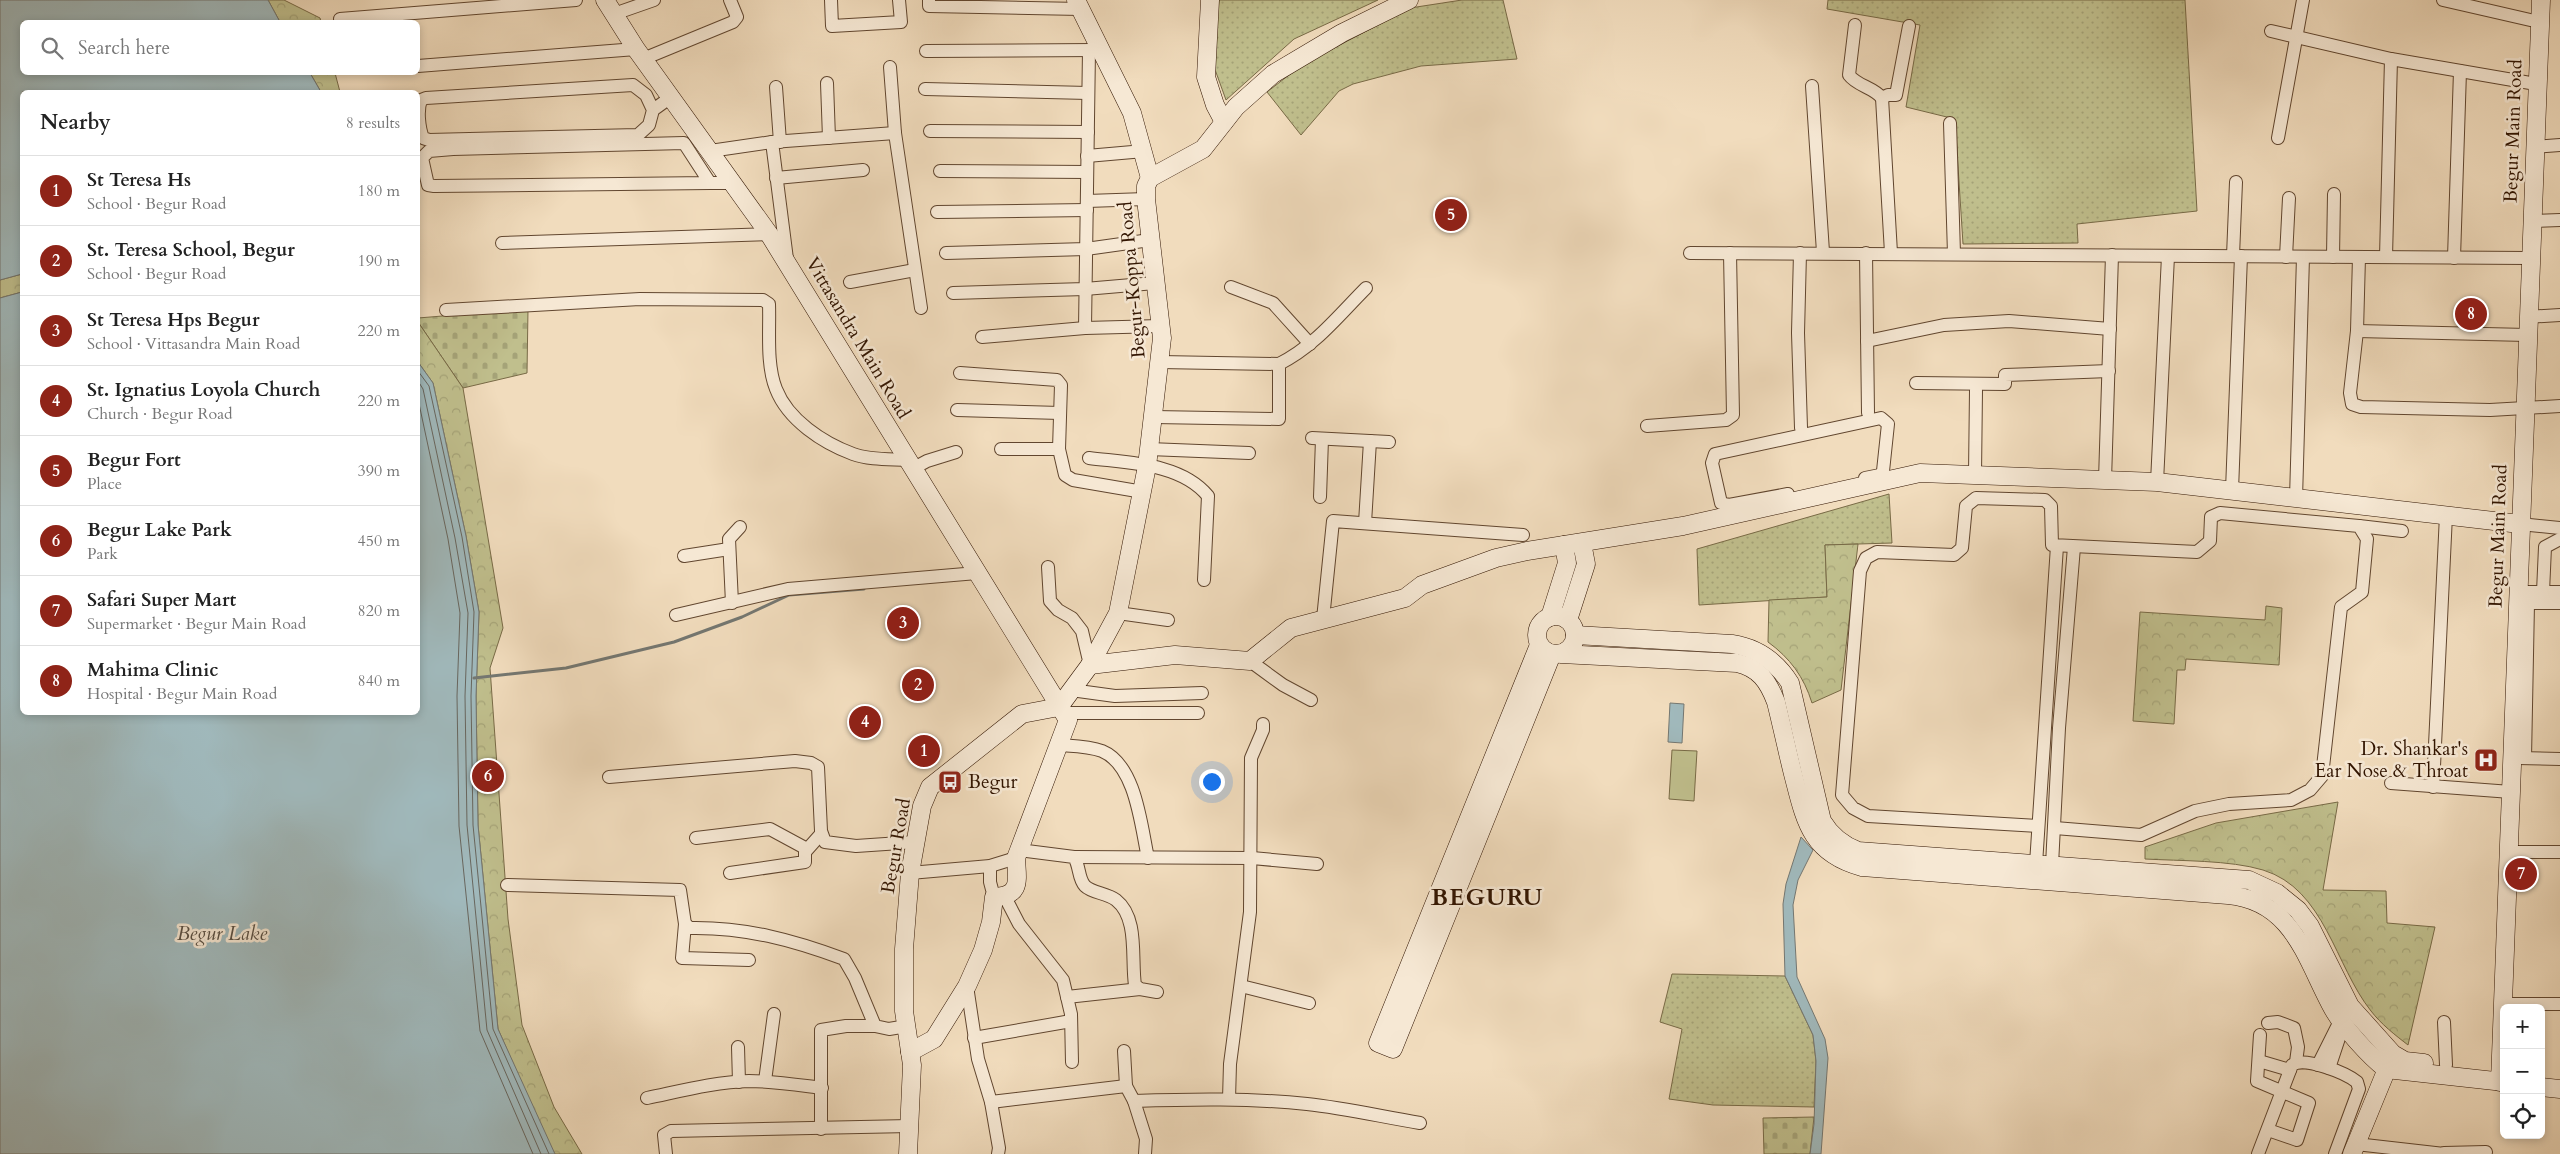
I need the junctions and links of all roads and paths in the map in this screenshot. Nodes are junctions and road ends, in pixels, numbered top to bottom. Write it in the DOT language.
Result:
graph roads {
  1 [pos="576,0"];
  2 [pos="654,0"];
  3 [pos="730,0"];
  4 [pos="831,0"];
  5 [pos="899,0"];
  6 [pos="929,0"];
  7 [pos="1210,0"];
  8 [pos="1409,0"];
  9 [pos="2303,0"];
  10 [pos="2443,0"];
  11 [pos="2540,0"];
  12 [pos="1079,5"];
  13 [pos="609,7"];
  14 [pos="340,19"];
  15 [pos="2539,22"];
  16 [pos="1855,25"];
  17 [pos="1909,26"];
  18 [pos="2271,30"];
  19 [pos="2297,37"];
  20 [pos="1095,50"];
  21 [pos="926,51"];
  22 [pos="640,54"];
  23 [pos="2391,59"];
  24 [pos="420,66"];
  25 [pos="890,67"];
  26 [pos="2460,71"];
  27 [pos="827,83"];
  28 [pos="2536,84"];
  29 [pos="1812,86"];
  30 [pos="776,87"];
  31 [pos="925,89"];
  32 [pos="1088,93"];
  33 [pos="671,97"];
  34 [pos="1882,98"];
  35 [pos="420,102"];
  36 [pos="653,110"];
  37 [pos="420,119"];
  38 [pos="1224,122"];
  39 [pos="1950,123"];
  40 [pos="930,132"];
  41 [pos="1088,132"];
  42 [pos="896,134"];
  43 [pos="829,138"];
  44 [pos="2278,138"];
  45 [pos="776,142"];
  46 [pos="2560,145"];
  47 [pos="2533,147"];
  48 [pos="710,151"];
  49 [pos="1144,151"];
  50 [pos="1088,156"];
  51 [pos="863,170"];
  52 [pos="940,171"];
  53 [pos="1087,172"];
  54 [pos="776,178"];
  55 [pos="1150,178"];
  56 [pos="2236,182"];
  57 [pos="710,183"];
  58 [pos="733,183"];
  59 [pos="2334,194"];
  60 [pos="2289,198"];
  61 [pos="1146,199"];
  62 [pos="1087,206"];
  63 [pos="937,212"];
  64 [pos="2560,220"];
  65 [pos="2531,221"];
  66 [pos="769,234"];
  67 [pos="1150,240"];
  68 [pos="502,243"];
  69 [pos="1086,249"];
  70 [pos="1823,252"];
  71 [pos="946,253"];
  72 [pos="1690,253"];
  73 [pos="1730,253"];
  74 [pos="1800,253"];
  75 [pos="1866,253"];
  76 [pos="1891,253"];
  77 [pos="1954,254"];
  78 [pos="2112,255"];
  79 [pos="2168,256"];
  80 [pos="2237,256"];
  81 [pos="2286,257"];
  82 [pos="2303,257"];
  83 [pos="2333,257"];
  84 [pos="2359,257"];
  85 [pos="2386,258"];
  86 [pos="2454,258"];
  87 [pos="2529,258"];
  88 [pos="788,264"];
  89 [pos="915,270"];
  90 [pos="850,282"];
  91 [pos="1155,283"];
  92 [pos="1231,287"];
  93 [pos="1085,288"];
  94 [pos="1366,288"];
  95 [pos="953,293"];
  96 [pos="921,308"];
  97 [pos="446,310"];
  98 [pos="2560,316"];
  99 [pos="2527,317"];
  100 [pos="1160,326"];
  101 [pos="1085,328"];
  102 [pos="2110,329"];
  103 [pos="2357,331"];
  104 [pos="2526,335"];
  105 [pos="982,336"];
  106 [pos="1867,341"];
  107 [pos="1310,344"];
  108 [pos="1160,362"];
  109 [pos="1279,364"];
  110 [pos="2109,371"];
  111 [pos="960,373"];
  112 [pos="1916,384"];
  113 [pos="1976,390"];
  114 [pos="2524,406"];
  115 [pos="2560,406"];
  116 [pos="957,410"];
  117 [pos="1060,413"];
  118 [pos="1868,413"];
  119 [pos="1154,417"];
  120 [pos="1646,426"];
  121 [pos="1801,428"];
  122 [pos="1370,442"];
  123 [pos="1389,442"];
  124 [pos="1059,449"];
  125 [pos="1001,450"];
  126 [pos="956,452"];
  127 [pos="1249,453"];
  128 [pos="1089,458"];
  129 [pos="1148,458"];
  130 [pos="911,464"];
  131 [pos="1975,474"];
  132 [pos="2105,480"];
  133 [pos="2157,482"];
  134 [pos="2232,490"];
  135 [pos="1142,492"];
  136 [pos="1320,497"];
  137 [pos="1796,497"];
  138 [pos="2296,498"];
  139 [pos="2446,515"];
  140 [pos="1365,523"];
  141 [pos="2520,524"];
  142 [pos="2359,526"];
  143 [pos="740,528"];
  144 [pos="2560,528"];
  145 [pos="2402,531"];
  146 [pos="1523,535"];
  147 [pos="2560,539"];
  148 [pos="1582,542"];
  149 [pos="1564,545"];
  150 [pos="2057,546"];
  151 [pos="2074,547"];
  152 [pos="728,549"];
  153 [pos="684,556"];
  154 [pos="1048,567"];
  155 [pos="978,573"];
  156 [pos="1204,580"];
  157 [pos="2543,592"];
  158 [pos="2560,592"];
  159 [pos="2521,599"];
  160 [pos="732,603"];
  161 [pos="2560,603"];
  162 [pos="1118,613"];
  163 [pos="676,615"];
  164 [pos="1550,617"];
  165 [pos="1323,619"];
  166 [pos="1168,620"];
  167 [pos="1571,628"];
  168 [pos="1550,651"];
  169 [pos="1250,662"];
  170 [pos="1090,665"];
  171 [pos="1071,690"];
  172 [pos="1202,693"];
  173 [pos="1793,695"];
  174 [pos="1311,700"];
  175 [pos="1776,702"];
  176 [pos="1062,710"];
  177 [pos="1198,713"];
  178 [pos="1263,724"];
  179 [pos="1059,745"];
  180 [pos="2518,758"];
  181 [pos="2560,759"];
  182 [pos="609,777"];
  183 [pos="2043,777"];
  184 [pos="2057,778"];
  185 [pos="2391,782"];
  186 [pos="2432,787"];
  187 [pos="2511,792"];
  188 [pos="2038,826"];
  189 [pos="2055,828"];
  190 [pos="821,834"];
  191 [pos="696,838"];
  192 [pos="915,842"];
  193 [pos="807,849"];
  194 [pos="2509,852"];
  195 [pos="2560,852"];
  196 [pos="1018,854"];
  197 [pos="1074,857"];
  198 [pos="1148,858"];
  199 [pos="1252,858"];
  200 [pos="1317,864"];
  201 [pos="2044,864"];
  202 [pos="990,866"];
  203 [pos="1962,866"];
  204 [pos="730,873"];
  205 [pos="910,873"];
  206 [pos="507,885"];
  207 [pos="999,897"];
  208 [pos="685,924"];
  209 [pos="2303,931"];
  210 [pos="749,960"];
  211 [pos="967,986"];
  212 [pos="1241,986"];
  213 [pos="1140,990"];
  214 [pos="1158,992"];
  215 [pos="1067,998"];
  216 [pos="1309,1002"];
  217 [pos="2504,1004"];
  218 [pos="2545,1004"];
  219 [pos="2560,1004"];
  220 [pos="774,1014"];
  221 [pos="1071,1021"];
  222 [pos="2342,1021"];
  223 [pos="2444,1022"];
  224 [pos="2268,1023"];
  225 [pos="875,1026"];
  226 [pos="907,1026"];
  227 [pos="2260,1035"];
  228 [pos="974,1038"];
  229 [pos="738,1047"];
  230 [pos="1124,1051"];
  231 [pos="910,1052"];
  232 [pos="2259,1061"];
  233 [pos="1072,1062"];
  234 [pos="2390,1062"];
  235 [pos="2446,1065"];
  236 [pos="2293,1066"];
  237 [pos="2323,1067"];
  238 [pos="2545,1075"];
  239 [pos="2500,1076"];
  240 [pos="2500,1076"];
  241 [pos="2560,1077"];
  242 [pos="765,1081"];
  243 [pos="739,1082"];
  244 [pos="1126,1086"];
  245 [pos="2545,1087"];
  246 [pos="822,1088"];
  247 [pos="2560,1089"];
  248 [pos="2281,1092"];
  249 [pos="647,1098"];
  250 [pos="1229,1098"];
  251 [pos="1134,1101"];
  252 [pos="992,1102"];
  253 [pos="1420,1123"];
  254 [pos="910,1126"];
  255 [pos="822,1129"];
  256 [pos="2268,1130"];
  257 [pos="2354,1149"];
  258 [pos="2396,1151"];
  259 [pos="2486,1152"];
  260 [pos="2444,1153"];
  261 [pos="666,1154"];
  262 [pos="908,1154"];
  263 [pos="998,1154"];
  264 [pos="1145,1154"];
  265 [pos="2258,1154"];
  266 [pos="2334,1154"];
  1 -- 14 [label="street"];
  2 -- 13 [label="street"];
  3 -- 22 [label="street"];
  4 -- 5 [label="street"];
  6 -- 12 [label="street"];
  7 -- 38 [label="main road"];
  8 -- 38 [label="main road, Begur-Koppa Road"];
  9 -- 19 [label="street"];
  10 -- 15 [label="street"];
  11 -- 15 [label="main road, Begur Main Road"];
  12 -- 20 [label="main road"];
  13 -- 22 [label="main road, Vittasandra Main Road"];
  15 -- 28 [label="main road, Begur Main Road"];
  16 -- 34 [label="street"];
  17 -- 34 [label="street"];
  18 -- 19 [label="street"];
  19 -- 23 [label="street"];
  19 -- 44 [label="street"];
  20 -- 21 [label="street"];
  20 -- 32 [label="street"];
  20 -- 49 [label="main road"];
  22 -- 24 [label="street"];
  22 -- 33 [label="main road, Vittasandra Main Road"];
  23 -- 26 [label="street"];
  23 -- 85 [label="street"];
  25 -- 42 [label="street"];
  26 -- 28 [label="street"];
  26 -- 86 [label="street"];
  27 -- 43 [label="street"];
  28 -- 47 [label="main road, Begur Main Road"];
  29 -- 70 [label="street"];
  30 -- 45 [label="street"];
  31 -- 32 [label="street"];
  32 -- 41 [label="street"];
  33 -- 36 [label="street"];
  33 -- 48 [label="main road, Vittasandra Main Road"];
  34 -- 76 [label="street"];
  35 -- 36 [label="street"];
  36 -- 37 [label="street"];
  38 -- 55 [label="main road, Begur-Koppa Road"];
  39 -- 77 [label="street"];
  40 -- 41 [label="street"];
  41 -- 50 [label="street"];
  42 -- 43 [label="street"];
  42 -- 89 [label="street"];
  43 -- 45 [label="street"];
  45 -- 48 [label="street"];
  45 -- 54 [label="street"];
  46 -- 47 [label="street"];
  47 -- 65 [label="main road, Begur Main Road"];
  48 -- 58 [label="main road, Vittasandra Main Road"];
  49 -- 50 [label="street"];
  49 -- 55 [label="main road"];
  50 -- 53 [label="street"];
  51 -- 54 [label="street"];
  52 -- 53 [label="street"];
  53 -- 62 [label="street"];
  54 -- 88 [label="street"];
  55 -- 61 [label="main road, Begur-Koppa Road"];
  56 -- 80 [label="street"];
  57 -- 57 [label="street"];
  57 -- 58 [label="street"];
  58 -- 66 [label="main road, Vittasandra Main Road"];
  59 -- 83 [label="street"];
  60 -- 81 [label="street"];
  61 -- 62 [label="street"];
  61 -- 67 [label="main road, Begur-Koppa Road"];
  62 -- 63 [label="street"];
  62 -- 69 [label="street"];
  64 -- 65 [label="street"];
  65 -- 87 [label="main road, Begur Main Road"];
  66 -- 68 [label="street"];
  66 -- 88 [label="main road, Vittasandra Main Road"];
  67 -- 69 [label="street"];
  67 -- 91 [label="main road, Begur-Koppa Road"];
  69 -- 71 [label="street"];
  69 -- 93 [label="street"];
  70 -- 74 [label="street"];
  70 -- 75 [label="street"];
  72 -- 73 [label="street"];
  73 -- 74 [label="street"];
  73 -- 120 [label="street"];
  74 -- 121 [label="street"];
  75 -- 76 [label="street"];
  75 -- 106 [label="street"];
  76 -- 77 [label="street"];
  77 -- 78 [label="street"];
  78 -- 79 [label="street"];
  78 -- 102 [label="street"];
  79 -- 80 [label="street"];
  79 -- 133 [label="street"];
  80 -- 81 [label="street"];
  80 -- 134 [label="street"];
  81 -- 82 [label="street"];
  82 -- 83 [label="street"];
  82 -- 138 [label="street"];
  83 -- 84 [label="street"];
  84 -- 85 [label="street"];
  84 -- 103 [label="street"];
  85 -- 86 [label="street"];
  86 -- 87 [label="street"];
  87 -- 99 [label="main road, Begur Main Road"];
  88 -- 130 [label="main road, Vittasandra Main Road"];
  89 -- 90 [label="street"];
  89 -- 96 [label="street"];
  91 -- 93 [label="street"];
  91 -- 100 [label="main road, Begur-Koppa Road"];
  92 -- 107 [label="street"];
  93 -- 95 [label="street"];
  93 -- 101 [label="street"];
  94 -- 107 [label="street"];
  97 -- 130 [label="street"];
  98 -- 99 [label="street"];
  99 -- 104 [label="main road, Begur Main Road"];
  100 -- 101 [label="street"];
  100 -- 108 [label="main road, Begur-Koppa Road"];
  101 -- 105 [label="street"];
  102 -- 106 [label="street"];
  102 -- 110 [label="street"];
  103 -- 104 [label="street"];
  103 -- 114 [label="street"];
  104 -- 114 [label="main road, Begur Main Road"];
  106 -- 118 [label="street"];
  107 -- 109 [label="street"];
  108 -- 109 [label="street"];
  108 -- 119 [label="main road, Begur-Koppa Road"];
  109 -- 119 [label="street"];
  110 -- 112 [label="street"];
  110 -- 132 [label="street"];
  111 -- 117 [label="street"];
  113 -- 131 [label="street"];
  114 -- 115 [label="street"];
  114 -- 141 [label="main road, Begur Main Road"];
  116 -- 117 [label="street"];
  117 -- 124 [label="street"];
  119 -- 129 [label="main road, Begur-Koppa Road"];
  122 -- 123 [label="street"];
  122 -- 136 [label="street"];
  122 -- 140 [label="street"];
  124 -- 125 [label="street"];
  124 -- 135 [label="street"];
  126 -- 130 [label="street"];
  127 -- 129 [label="street"];
  128 -- 129 [label="street"];
  129 -- 135 [label="main road, Begur-Koppa Road"];
  129 -- 156 [label="street"];
  130 -- 155 [label="main road, Vittasandra Main Road"];
  131 -- 132 [label="main road"];
  131 -- 137 [label="main road"];
  132 -- 133 [label="main road"];
  133 -- 134 [label="main road"];
  134 -- 138 [label="main road"];
  135 -- 162 [label="main road, Begur-Koppa Road"];
  137 -- 137 [label="street"];
  137 -- 148 [label="main road"];
  138 -- 139 [label="main road"];
  139 -- 141 [label="main road"];
  139 -- 186 [label="street"];
  140 -- 146 [label="street"];
  140 -- 165 [label="street"];
  141 -- 144 [label="street"];
  141 -- 159 [label="main road, Begur Main Road"];
  142 -- 145 [label="street"];
  142 -- 151 [label="street"];
  142 -- 189 [label="street"];
  143 -- 152 [label="street"];
  147 -- 157 [label="street"];
  148 -- 149 [label="main road"];
  148 -- 167 [label="main road"];
  149 -- 164 [label="main road"];
  149 -- 165 [label="main road"];
  150 -- 151 [label="street"];
  150 -- 183 [label="street"];
  150 -- 188 [label="street"];
  151 -- 184 [label="street"];
  152 -- 153 [label="street"];
  152 -- 160 [label="street"];
  154 -- 170 [label="street"];
  155 -- 160 [label="street"];
  155 -- 176 [label="main road, Vittasandra Main Road"];
  157 -- 158 [label="street"];
  157 -- 159 [label="street"];
  159 -- 161 [label="street"];
  159 -- 180 [label="main road, Begur Main Road"];
  160 -- 163 [label="street"];
  162 -- 166 [label="street"];
  162 -- 170 [label="main road, Begur-Koppa Road"];
  164 -- 167 [label="main road"];
  164 -- 168 [label="main road"];
  165 -- 169 [label="main road"];
  167 -- 168 [label="main road"];
  167 -- 173 [label="main road"];
  168 -- 168 [label="main road"];
  168 -- 175 [label="main road"];
  169 -- 170 [label="main road"];
  169 -- 174 [label="street"];
  170 -- 171 [label="main road, Begur-Koppa Road"];
  171 -- 172 [label="street"];
  171 -- 176 [label="main road, Begur-Koppa Road"];
  173 -- 175 [label="main road"];
  173 -- 203 [label="main road"];
  175 -- 203 [label="main road"];
  176 -- 177 [label="street"];
  176 -- 179 [label="main road"];
  176 -- 192 [label="main road, Begur Road"];
  178 -- 199 [label="street"];
  179 -- 196 [label="main road"];
  179 -- 198 [label="street"];
  180 -- 181 [label="street"];
  180 -- 187 [label="main road, Begur Main Road"];
  182 -- 190 [label="street"];
  183 -- 184 [label="street"];
  183 -- 188 [label="street"];
  184 -- 189 [label="street"];
  185 -- 186 [label="street"];
  186 -- 187 [label="street"];
  187 -- 194 [label="main road, Begur Main Road"];
  188 -- 201 [label="street"];
  189 -- 201 [label="street"];
  190 -- 192 [label="street"];
  190 -- 193 [label="street"];
  191 -- 193 [label="street"];
  192 -- 205 [label="main road, Begur Road"];
  193 -- 204 [label="street"];
  194 -- 195 [label="street"];
  194 -- 217 [label="main road, Begur Main Road"];
  196 -- 197 [label="street"];
  196 -- 202 [label="street"];
  196 -- 207 [label="main road"];
  197 -- 198 [label="street"];
  197 -- 213 [label="street"];
  198 -- 199 [label="street"];
  199 -- 200 [label="street"];
  199 -- 212 [label="street"];
  201 -- 203 [label="main road"];
  201 -- 209 [label="main road"];
  202 -- 205 [label="street"];
  202 -- 207 [label="street"];
  203 -- 209 [label="main road"];
  205 -- 226 [label="main road, Begur Road"];
  206 -- 208 [label="street"];
  207 -- 211 [label="main road"];
  207 -- 215 [label="street"];
  208 -- 210 [label="street"];
  208 -- 225 [label="street"];
  209 -- 222 [label="main road"];
  209 -- 234 [label="main road"];
  211 -- 228 [label="street"];
  211 -- 231 [label="main road"];
  212 -- 216 [label="street"];
  212 -- 250 [label="street"];
  213 -- 214 [label="street"];
  213 -- 215 [label="street"];
  215 -- 221 [label="street"];
  218 -- 219 [label="street"];
  220 -- 242 [label="street"];
  221 -- 228 [label="street"];
  221 -- 233 [label="street"];
  222 -- 234 [label="main road"];
  222 -- 237 [label="street"];
  223 -- 235 [label="street"];
  224 -- 236 [label="street"];
  225 -- 226 [label="street"];
  225 -- 246 [label="street"];
  226 -- 231 [label="main road, Begur Road"];
  227 -- 232 [label="street"];
  228 -- 252 [label="street"];
  229 -- 243 [label="street"];
  230 -- 244 [label="street"];
  231 -- 254 [label="main road, Begur Road"];
  232 -- 236 [label="street"];
  232 -- 248 [label="street"];
  234 -- 235 [label="main road"];
  234 -- 239 [label="main road"];
  234 -- 257 [label="main road"];
  235 -- 240 [label="main road"];
  236 -- 237 [label="street"];
  236 -- 248 [label="street"];
  237 -- 266 [label="street"];
  238 -- 241 [label="main road"];
  242 -- 243 [label="street"];
  242 -- 246 [label="street"];
  243 -- 249 [label="street"];
  244 -- 251 [label="street"];
  244 -- 252 [label="street"];
  245 -- 247 [label="main road"];
  246 -- 255 [label="street"];
  248 -- 256 [label="street"];
  248 -- 256 [label="street"];
  250 -- 251 [label="street"];
  250 -- 253 [label="street"];
  251 -- 264 [label="street"];
  252 -- 263 [label="street"];
  254 -- 255 [label="street"];
  254 -- 262 [label="main road, Begur Road"];
  255 -- 261 [label="street"];
  256 -- 265 [label="street"];
  257 -- 258 [label="street"];
  258 -- 260 [label="street"];
  259 -- 260 [label="street"];
}
